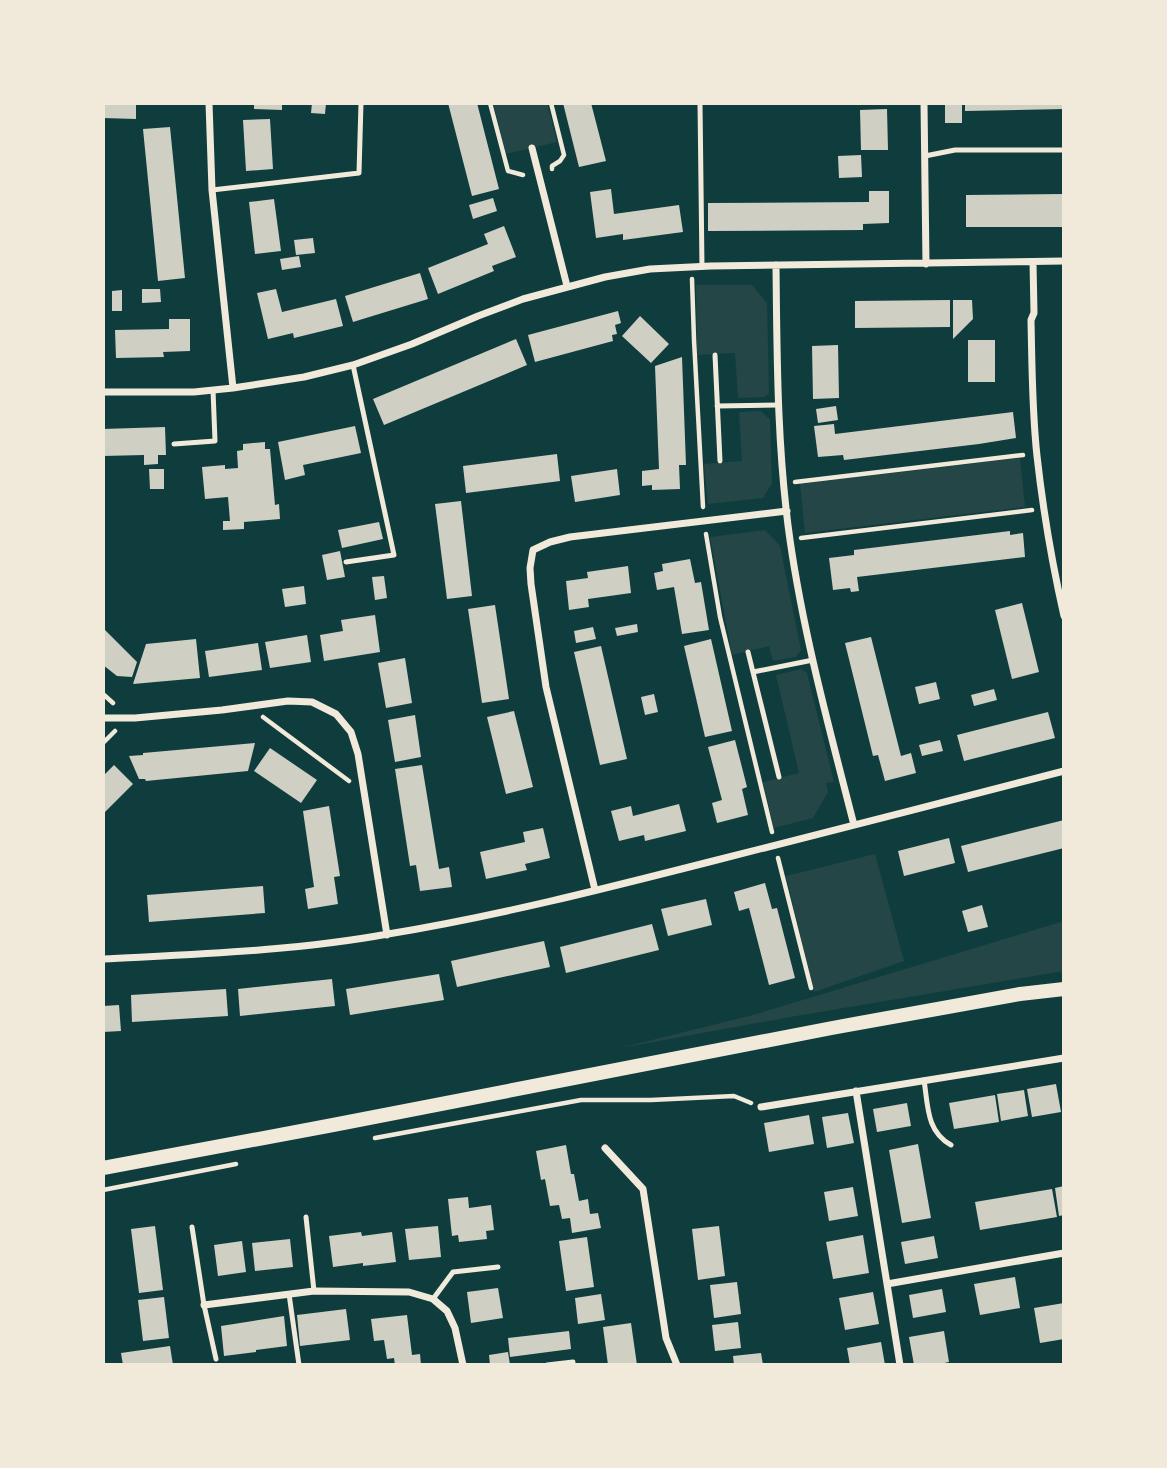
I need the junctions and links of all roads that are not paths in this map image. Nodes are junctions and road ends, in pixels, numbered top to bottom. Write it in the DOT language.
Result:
graph roads {
  1 [pos="209,103"];
  2 [pos="361,103"];
  3 [pos="700,103"];
  4 [pos="924,103"];
  5 [pos="532,148"];
  6 [pos="1064,150"];
  7 [pos="925,156"];
  8 [pos="212,190"];
  9 [pos="1064,261"];
  10 [pos="1033,262"];
  11 [pos="926,264"];
  12 [pos="776,265"];
  13 [pos="702,267"];
  14 [pos="567,286"];
  15 [pos="715,355"];
  16 [pos="353,365"];
  17 [pos="233,388"];
  18 [pos="214,390"];
  19 [pos="103,392"];
  20 [pos="778,405"];
  21 [pos="717,406"];
  22 [pos="174,444"];
  23 [pos="720,461"];
  24 [pos="787,511"];
  25 [pos="346,562"];
  26 [pos="1064,616"];
  27 [pos="748,652"];
  28 [pos="813,660"];
  29 [pos="753,672"];
  30 [pos="103,718"];
  31 [pos="1064,771"];
  32 [pos="779,777"];
  33 [pos="854,825"];
  34 [pos="595,890"];
  35 [pos="387,935"];
  36 [pos="103,959"];
  37 [pos="1064,989"];
  38 [pos="1064,1058"];
  39 [pos="924,1080"];
  40 [pos="856,1091"];
  41 [pos="761,1107"];
  42 [pos="951,1145"];
  43 [pos="605,1148"];
  44 [pos="103,1168"];
  45 [pos="306,1217"];
  46 [pos="192,1227"];
  47 [pos="1064,1253"];
  48 [pos="499,1267"];
  49 [pos="887,1284"];
  50 [pos="314,1291"];
  51 [pos="289,1294"];
  52 [pos="433,1299"];
  53 [pos="204,1305"];
  54 [pos="216,1359"];
  55 [pos="573,1362"];
  56 [pos="299,1365"];
  57 [pos="463,1365"];
  58 [pos="547,1365"];
  59 [pos="677,1365"];
  60 [pos="900,1365"];
  1 -- 8 [label="street"];
  2 -- 8 [label="lane"];
  3 -- 13 [label="lane"];
  4 -- 7 [label="street"];
  5 -- 14 [label="street"];
  6 -- 7 [label="lane"];
  7 -- 11 [label="street"];
  8 -- 17 [label="street"];
  9 -- 10 [label="street"];
  10 -- 11 [label="street"];
  10 -- 26 [label="street"];
  11 -- 12 [label="street"];
  12 -- 13 [label="street"];
  12 -- 20 [label="street"];
  13 -- 14 [label="street"];
  14 -- 16 [label="street"];
  15 -- 21 [label="lane"];
  16 -- 17 [label="street"];
  16 -- 25 [label="lane"];
  17 -- 18 [label="street"];
  18 -- 19 [label="street"];
  18 -- 22 [label="lane"];
  20 -- 21 [label="lane"];
  20 -- 24 [label="street"];
  21 -- 23 [label="lane"];
  24 -- 28 [label="street"];
  24 -- 34 [label="street"];
  27 -- 29 [label="lane"];
  28 -- 29 [label="lane"];
  28 -- 33 [label="street"];
  29 -- 32 [label="lane"];
  30 -- 35 [label="street"];
  31 -- 33 [label="street"];
  33 -- 34 [label="street"];
  34 -- 35 [label="street"];
  35 -- 36 [label="street"];
  37 -- 44 [label="main road"];
  38 -- 39 [label="street"];
  39 -- 40 [label="street"];
  39 -- 42 [label="lane"];
  40 -- 41 [label="street"];
  40 -- 49 [label="street"];
  43 -- 59 [label="street"];
  45 -- 50 [label="lane"];
  46 -- 53 [label="lane"];
  47 -- 49 [label="street"];
  48 -- 52 [label="lane"];
  49 -- 60 [label="street"];
  50 -- 51 [label="street"];
  50 -- 52 [label="street"];
  51 -- 53 [label="street"];
  51 -- 56 [label="lane"];
  52 -- 57 [label="street"];
  53 -- 54 [label="lane"];
  55 -- 58 [label="lane"];
}
